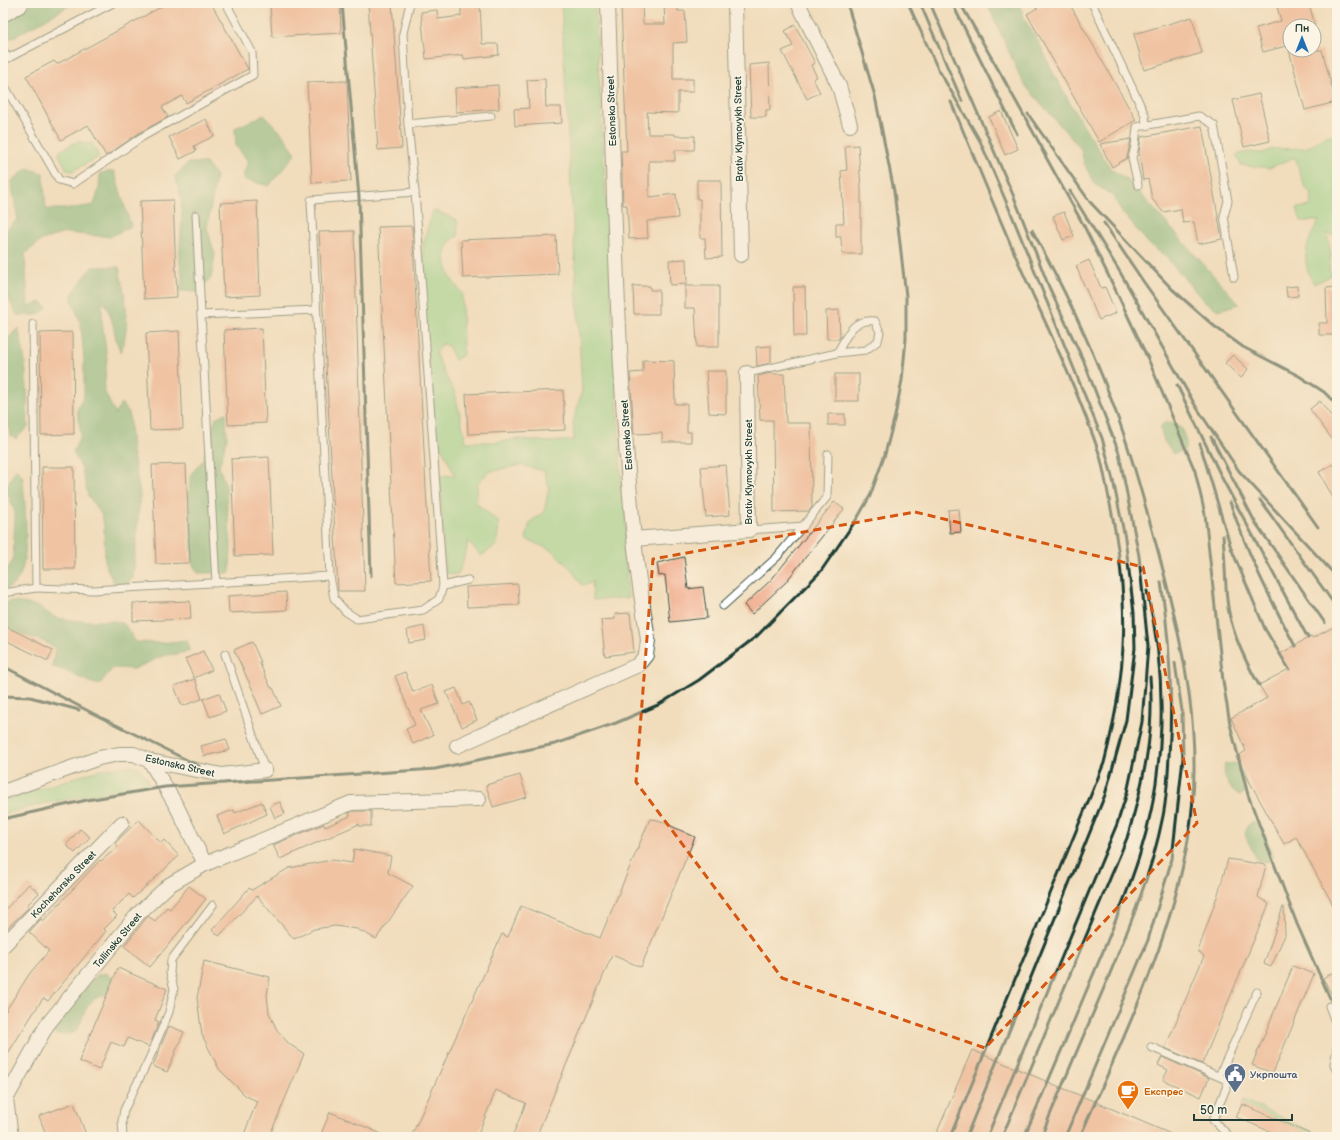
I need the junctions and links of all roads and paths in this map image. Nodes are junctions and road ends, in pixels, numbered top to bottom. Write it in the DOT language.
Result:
graph roads {
  1 [pos="19,3"];
  2 [pos="113,3"];
  3 [pos="226,3"];
  4 [pos="410,3"];
  5 [pos="608,3"];
  6 [pos="735,3"];
  7 [pos="798,3"];
  8 [pos="1092,3"];
  9 [pos="3,12"];
  10 [pos="3,50"];
  11 [pos="6,59"];
  12 [pos="3,83"];
  13 [pos="491,116"];
  14 [pos="408,124"];
  15 [pos="850,125"];
  16 [pos="1146,126"];
  17 [pos="1138,185"];
  18 [pos="415,192"];
  19 [pos="196,215"];
  20 [pos="741,255"];
  21 [pos="1234,277"];
  22 [pos="316,310"];
  23 [pos="201,315"];
  24 [pos="33,324"];
  25 [pos="837,353"];
  26 [pos="747,373"];
  27 [pos="828,454"];
  28 [pos="804,526"];
  29 [pos="749,530"];
  30 [pos="634,539"];
  31 [pos="330,576"];
  32 [pos="468,580"];
  33 [pos="216,583"];
  34 [pos="443,586"];
  35 [pos="36,588"];
  36 [pos="3,593"];
  37 [pos="723,606"];
  38 [pos="225,654"];
  39 [pos="457,746"];
  40 [pos="150,761"];
  41 [pos="265,770"];
  42 [pos="3,792"];
  43 [pos="479,799"];
  44 [pos="122,823"];
  45 [pos="205,864"];
  46 [pos="213,905"];
  47 [pos="3,946"];
  48 [pos="1256,992"];
  49 [pos="1329,1006"];
  50 [pos="1337,1028"];
  51 [pos="1151,1047"];
  52 [pos="1337,1048"];
  53 [pos="1337,1072"];
  54 [pos="1220,1076"];
  55 [pos="4,1097"];
  56 [pos="11,1137"];
  57 [pos="122,1137"];
  58 [pos="1230,1137"];
  1 -- 9 [label="main road"];
  2 -- 11 [label="lane"];
  3 -- 12 [label="lane"];
  4 -- 14 [label="lane"];
  5 -- 30 [label="street, Estonska Street"];
  6 -- 20 [label="street, Brativ Klymovykh Street"];
  7 -- 15 [label="street"];
  8 -- 16 [label="lane"];
  10 -- 11 [label="lane"];
  13 -- 14 [label="lane"];
  14 -- 18 [label="lane"];
  16 -- 17 [label="lane"];
  16 -- 21 [label="lane"];
  18 -- 22 [label="lane"];
  18 -- 34 [label="lane"];
  19 -- 23 [label="lane"];
  22 -- 23 [label="lane"];
  22 -- 31 [label="lane"];
  23 -- 33 [label="lane"];
  24 -- 35 [label="lane"];
  25 -- 25 [label="lane"];
  25 -- 26 [label="lane"];
  26 -- 29 [label="street, Brativ Klymovykh Street"];
  27 -- 28 [label="lane"];
  28 -- 29 [label="lane"];
  28 -- 37 [label="lane"];
  29 -- 30 [label="street, Brativ Klymovykh Street"];
  30 -- 39 [label="street, Estonska Street"];
  31 -- 33 [label="lane"];
  31 -- 34 [label="lane"];
  32 -- 34 [label="lane"];
  33 -- 35 [label="lane"];
  35 -- 36 [label="lane"];
  38 -- 41 [label="lane, Estonska Street"];
  40 -- 41 [label="street, Estonska Street"];
  40 -- 42 [label="street, Estonska Street"];
  40 -- 45 [label="street"];
  43 -- 45 [label="street"];
  44 -- 47 [label="street, Kocheharska Street"];
  45 -- 55 [label="street, Tallinska Street"];
  46 -- 57 [label="lane"];
  48 -- 54 [label="lane"];
  49 -- 50 [label="lane"];
  51 -- 54 [label="lane"];
  52 -- 53 [label="lane"];
  54 -- 58 [label="lane"];
  55 -- 56 [label="street, Tallinska Street"];
}
